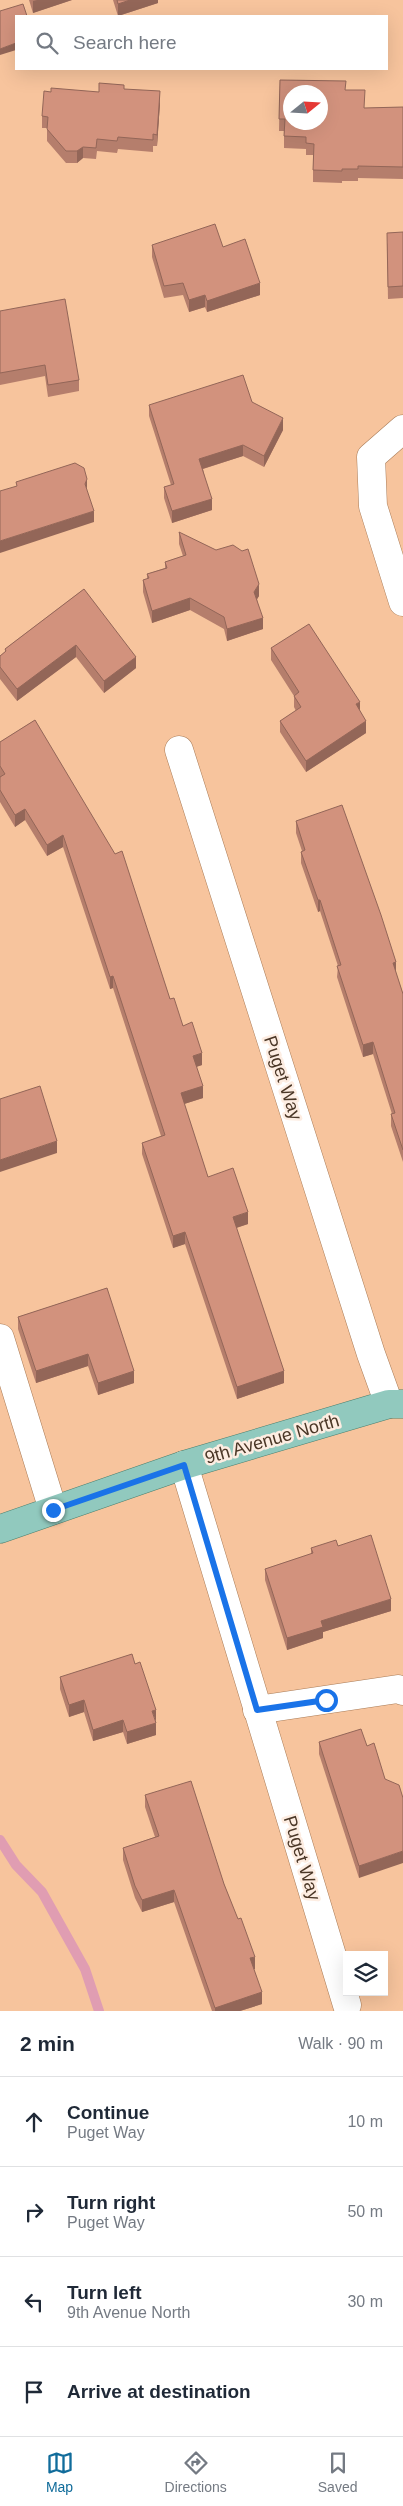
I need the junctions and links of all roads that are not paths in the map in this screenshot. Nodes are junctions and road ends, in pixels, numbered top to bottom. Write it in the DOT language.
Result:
graph roads {
  1 [pos="403,429"];
  2 [pos="403,602"];
  3 [pos="179,750"];
  4 [pos="0,1338"];
  5 [pos="396,1404"];
  6 [pos="184,1465"];
  7 [pos="53,1510"];
  8 [pos="0,1529"];
  9 [pos="403,1691"];
  10 [pos="257,1710"];
  11 [pos="347,2006"];
  1 -- 2 [label="street"];
  3 -- 5 [label="street, Puget Way"];
  4 -- 7 [label="street"];
  5 -- 6 [label="main road, 9th Avenue North"];
  6 -- 7 [label="main road, 9th Avenue North"];
  6 -- 10 [label="street, Puget Way"];
  7 -- 8 [label="main road, 9th Avenue North"];
  9 -- 10 [label="street"];
  10 -- 11 [label="street, Puget Way"];
}
